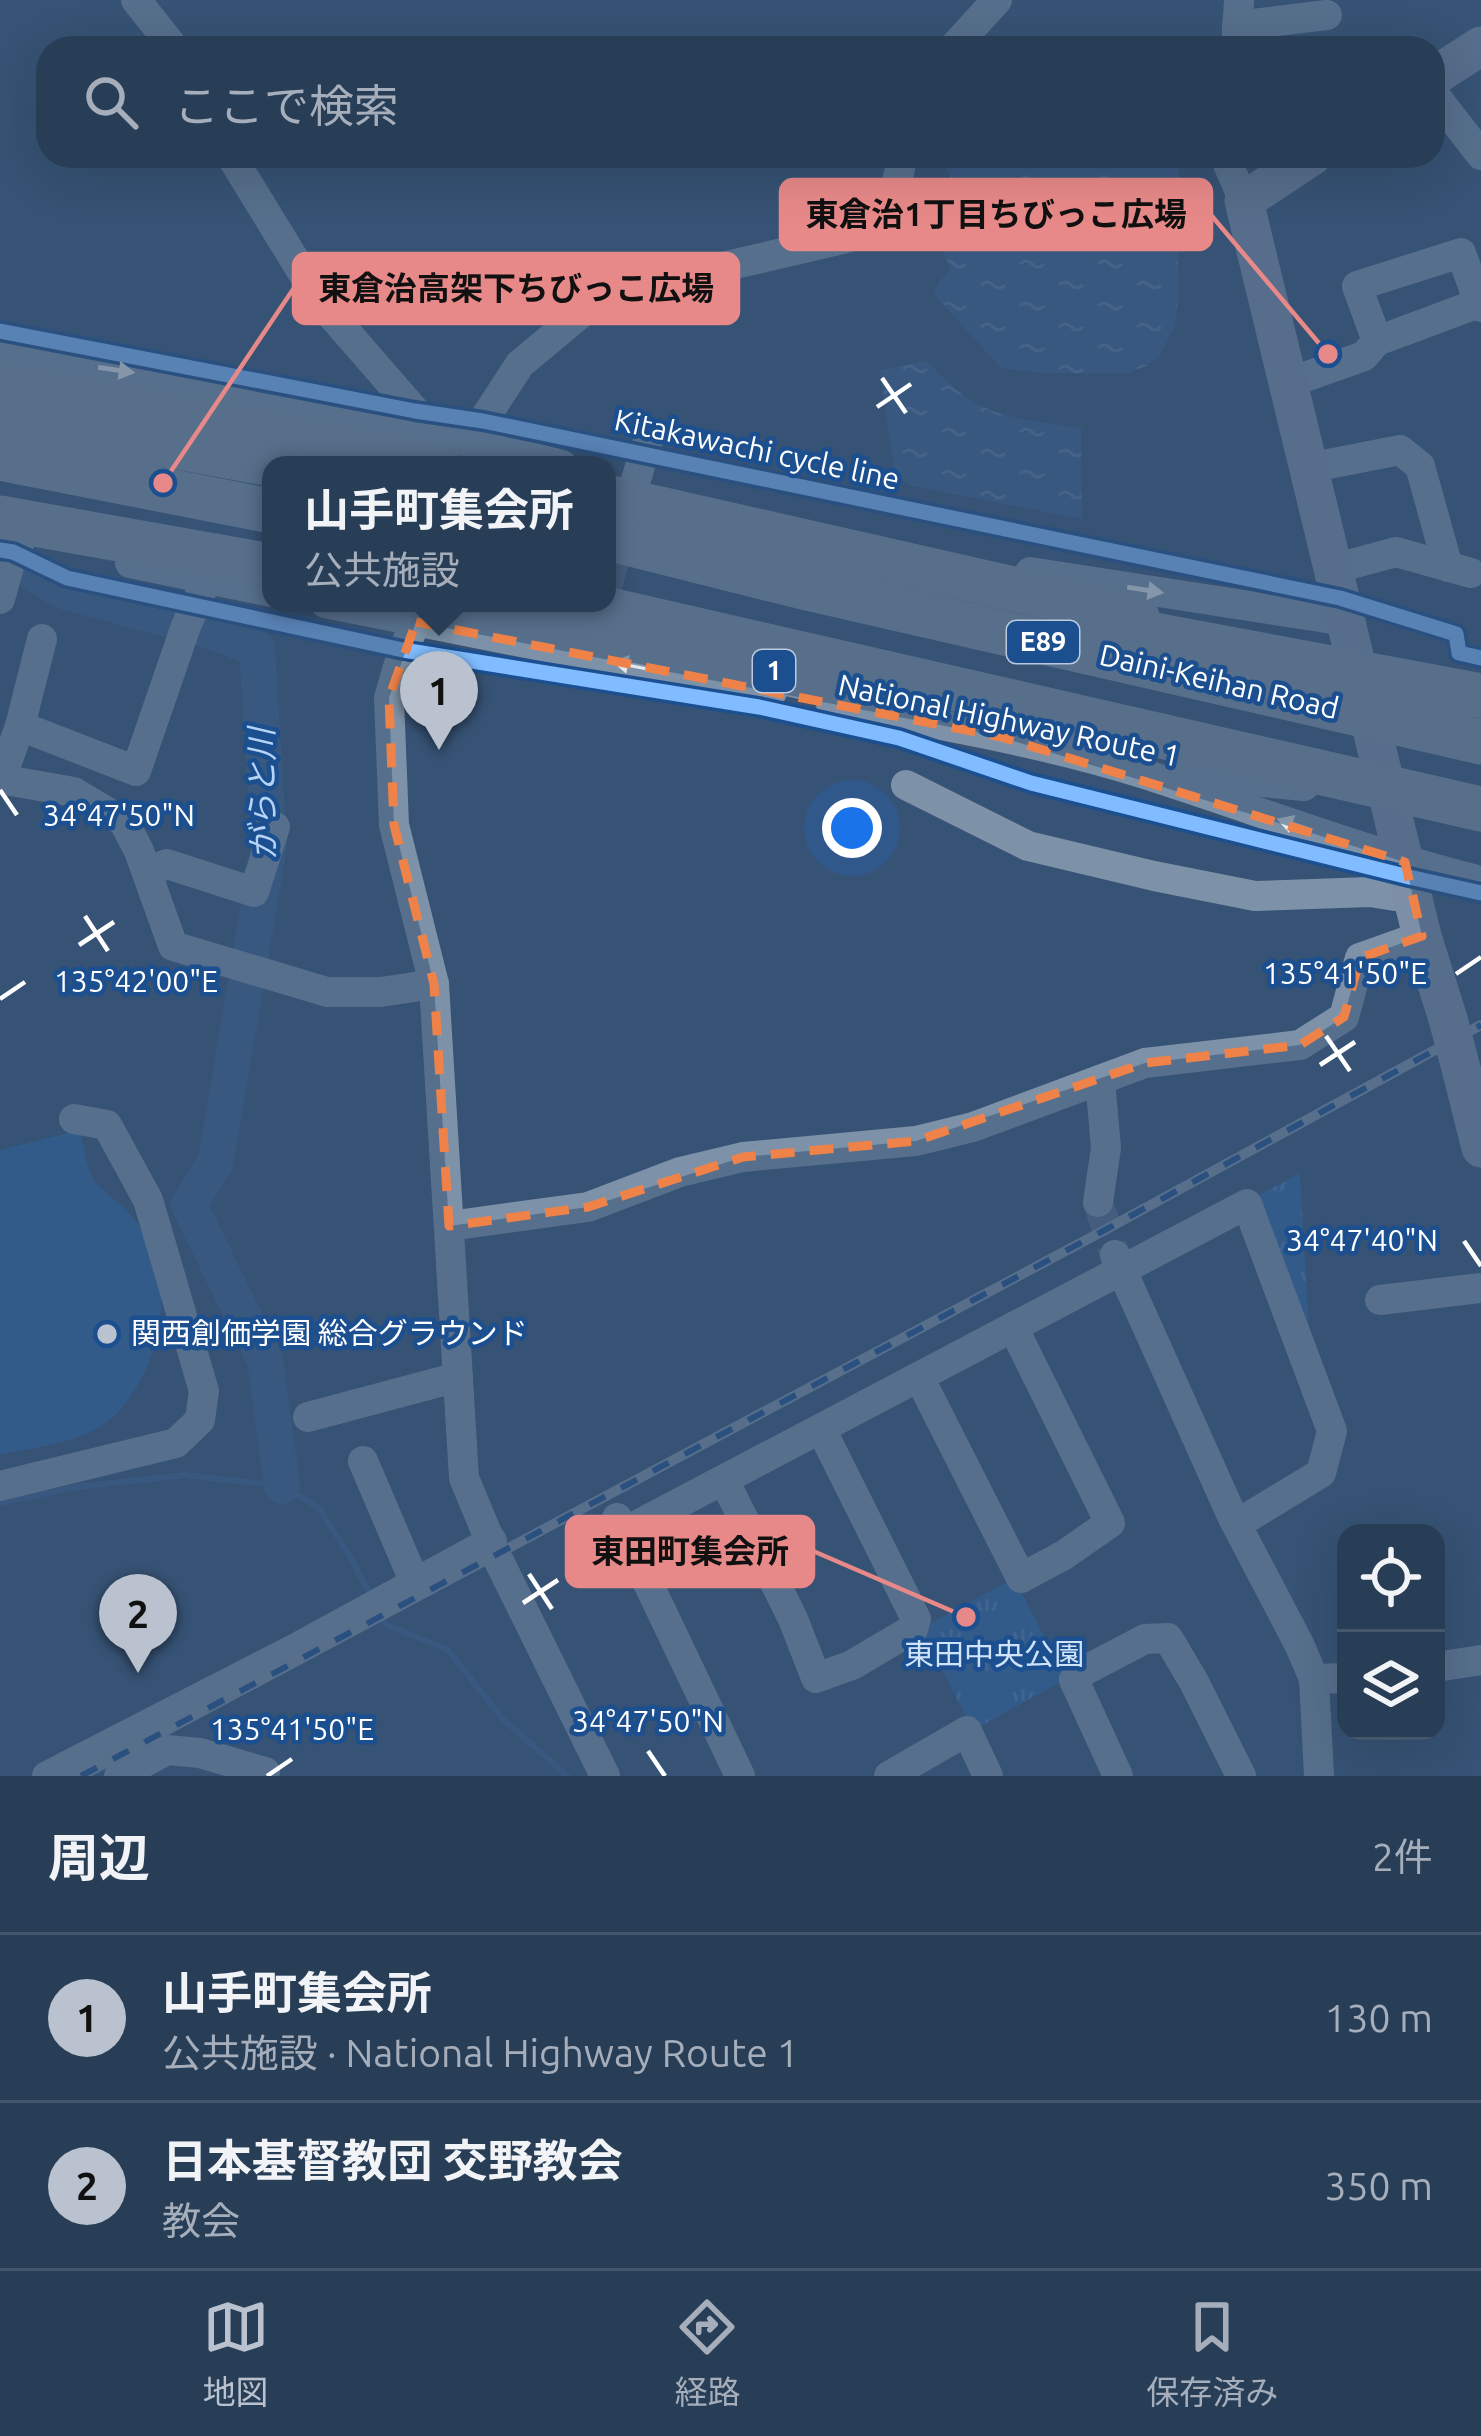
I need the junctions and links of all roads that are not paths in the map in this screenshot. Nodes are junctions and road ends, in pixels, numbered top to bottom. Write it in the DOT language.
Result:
graph roads {
  1 [pos="136,0"];
  2 [pos="997,0"];
  3 [pos="1327,15"];
  4 [pos="1237,25"];
  5 [pos="164,36"];
  6 [pos="963,36"];
  7 [pos="1481,46"];
  8 [pos="1445,69"];
  9 [pos="1445,108"];
  10 [pos="1481,155"];
  11 [pos="238,168"];
  12 [pos="900,168"];
  13 [pos="1230,168"];
  14 [pos="1294,168"];
  15 [pos="1244,201"];
  16 [pos="1480,305"];
  17 [pos="1377,341"];
  18 [pos="0,353"];
  19 [pos="1288,383"];
  20 [pos="0,387"];
  21 [pos="0,414"];
  22 [pos="650,436"];
  23 [pos="442,452"];
  24 [pos="479,456"];
  25 [pos="0,458"];
  26 [pos="262,462"];
  27 [pos="1308,468"];
  28 [pos="616,489"];
  29 [pos="616,492"];
  30 [pos="616,492"];
  31 [pos="616,493"];
  32 [pos="262,513"];
  33 [pos="8,528"];
  34 [pos="616,540"];
  35 [pos="262,565"];
  36 [pos="1333,568"];
  37 [pos="1030,572"];
  38 [pos="208,579"];
  39 [pos="616,586"];
  40 [pos="262,590"];
  41 [pos="0,599"];
  42 [pos="1098,610"];
  43 [pos="616,611"];
  44 [pos="417,612"];
  45 [pos="507,612"];
  46 [pos="1346,621"];
  47 [pos="42,639"];
  48 [pos="1359,676"];
  49 [pos="1481,680"];
  50 [pos="1481,699"];
  51 [pos="20,726"];
  52 [pos="1481,742"];
  53 [pos="1133,770"];
  54 [pos="1,779"];
  55 [pos="1481,783"];
  56 [pos="906,784"];
  57 [pos="1334,789"];
  58 [pos="1481,808"];
  59 [pos="1481,824"];
  60 [pos="275,827"];
  61 [pos="147,872"];
  62 [pos="1481,881"];
  63 [pos="1414,899"];
  64 [pos="434,984"];
  65 [pos="1100,1080"];
  66 [pos="74,1119"];
  67 [pos="1481,1148"];
  68 [pos="1098,1202"];
  69 [pos="449,1226"];
  70 [pos="1118,1261"];
  71 [pos="1481,1288"];
  72 [pos="1380,1300"];
  73 [pos="1013,1328"];
  74 [pos="458,1377"];
  75 [pos="919,1377"];
  76 [pos="308,1417"];
  77 [pos="821,1429"];
  78 [pos="363,1461"];
  79 [pos="724,1480"];
  80 [pos="0,1486"];
  81 [pos="1237,1524"];
  82 [pos="492,1541"];
  83 [pos="415,1583"];
  84 [pos="1481,1660"];
  85 [pos="1445,1665"];
  86 [pos="1337,1678"];
  87 [pos="1314,1679"];
  88 [pos="1309,1773"];
  89 [pos="275,1775"];
  90 [pos="47,1776"];
  91 [pos="119,1776"];
  92 [pos="605,1776"];
  93 [pos="740,1776"];
  94 [pos="890,1776"];
  95 [pos="988,1776"];
  96 [pos="1118,1776"];
  97 [pos="1241,1776"];
  1 -- 5 [label="street"];
  2 -- 6 [label="street"];
  3 -- 4 [label="street"];
  7 -- 8 [label="main road"];
  9 -- 10 [label="street"];
  11 -- 23 [label="street"];
  12 -- 23 [label="street"];
  13 -- 15 [label="street"];
  14 -- 15 [label="main road"];
  15 -- 19 [label="main road"];
  16 -- 17 [label="street"];
  16 -- 17 [label="street"];
  17 -- 19 [label="street"];
  18 -- 23 [label="street, one-way"];
  19 -- 27 [label="main road"];
  20 -- 23 [label="highway, bridge"];
  21 -- 26 [label="highway"];
  22 -- 28 [label="street"];
  23 -- 24 [label="street"];
  25 -- 32 [label="highway"];
  27 -- 36 [label="main road"];
  27 -- 36 [label="street"];
  29 -- 37 [label="street"];
  30 -- 42 [label="highway, bridge"];
  31 -- 50 [label="highway, bridge"];
  33 -- 35 [label="highway"];
  33 -- 38 [label="street"];
  33 -- 41 [label="street"];
  34 -- 52 [label="highway, Daini-Keihan Road / E89, bridge"];
  36 -- 46 [label="main road"];
  37 -- 42 [label="street"];
  37 -- 46 [label="street, one-way"];
  38 -- 40 [label="street"];
  38 -- 51 [label="street"];
  39 -- 55 [label="highway, Daini-Keihan Road / E89"];
  42 -- 49 [label="highway, bridge"];
  43 -- 58 [label="highway, bridge"];
  53 -- 44 [label="street, one-way"];
  44 -- 64 [label="street"];
  45 -- 57 [label="highway, National Highway Route 1 / 1"];
  46 -- 48 [label="main road"];
  47 -- 51 [label="street"];
  48 -- 50 [label="street"];
  48 -- 63 [label="main road"];
  51 -- 54 [label="street"];
  53 -- 57 [label="street"];
  63 -- 53 [label="street, one-way"];
  54 -- 61 [label="street"];
  56 -- 63 [label="street"];
  57 -- 59 [label="highway, National Highway Route 1 / 1"];
  60 -- 61 [label="street"];
  61 -- 64 [label="street"];
  62 -- 63 [label="street"];
  63 -- 65 [label="street"];
  63 -- 67 [label="main road, bridge"];
  64 -- 69 [label="street"];
  65 -- 68 [label="street"];
  65 -- 69 [label="street"];
  66 -- 80 [label="street"];
  69 -- 74 [label="street"];
  70 -- 73 [label="street"];
  70 -- 81 [label="street"];
  70 -- 81 [label="street"];
  71 -- 72 [label="street"];
  73 -- 75 [label="street"];
  73 -- 75 [label="street"];
  74 -- 76 [label="street"];
  74 -- 82 [label="street"];
  75 -- 77 [label="street"];
  77 -- 79 [label="street"];
  77 -- 79 [label="street"];
  78 -- 83 [label="street"];
  79 -- 93 [label="street"];
  81 -- 87 [label="street"];
  82 -- 83 [label="street"];
  82 -- 92 [label="street"];
  83 -- 90 [label="street"];
  84 -- 85 [label="street"];
  86 -- 87 [label="street"];
  87 -- 88 [label="street"];
  89 -- 91 [label="street"];
  94 -- 95 [label="street"];
  96 -- 97 [label="street"];
}
